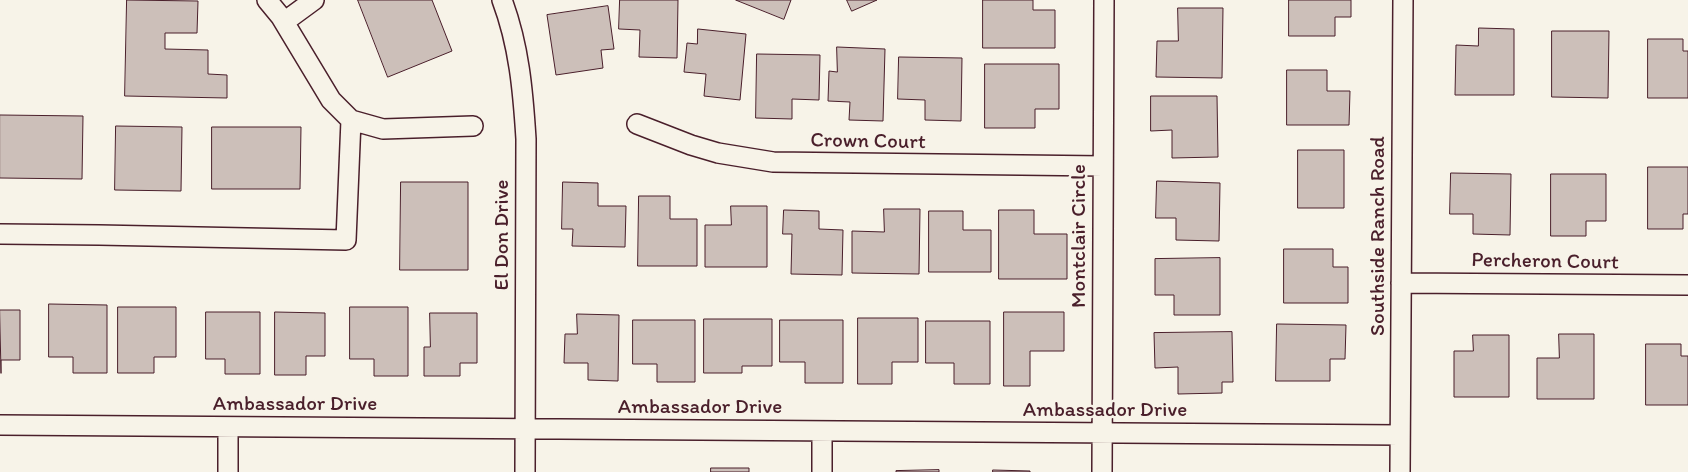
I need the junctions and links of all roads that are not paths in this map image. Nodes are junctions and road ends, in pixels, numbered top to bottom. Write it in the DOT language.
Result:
graph roads {
  1 [pos="267,0"];
  2 [pos="314,0"];
  3 [pos="502,0"];
  4 [pos="1104,0"];
  5 [pos="1403,0"];
  6 [pos="284,22"];
  7 [pos="351,120"];
  8 [pos="637,124"];
  9 [pos="473,126"];
  10 [pos="1103,166"];
  11 [pos="0,234"];
  12 [pos="1401,283"];
  13 [pos="1688,285"];
  14 [pos="0,425"];
  15 [pos="228,427"];
  16 [pos="525,429"];
  17 [pos="822,431"];
  18 [pos="1102,433"];
  19 [pos="1400,435"];
  20 [pos="228,472"];
  21 [pos="525,472"];
  22 [pos="822,472"];
  23 [pos="1102,472"];
  24 [pos="1400,472"];
  1 -- 6 [label="street"];
  2 -- 6 [label="street"];
  3 -- 16 [label="street, El Don Drive"];
  4 -- 10 [label="street, Montclair Circle"];
  5 -- 12 [label="street, Southside Ranch Road"];
  6 -- 7 [label="street"];
  7 -- 9 [label="street"];
  7 -- 11 [label="street"];
  8 -- 10 [label="street, Crown Court"];
  10 -- 18 [label="street, Montclair Circle"];
  12 -- 13 [label="street, Percheron Court"];
  12 -- 19 [label="street, Southside Ranch Road"];
  14 -- 15 [label="street, Ambassador Drive"];
  15 -- 16 [label="street, Ambassador Drive"];
  15 -- 20 [label="street"];
  16 -- 17 [label="street, Ambassador Drive"];
  16 -- 21 [label="street, El Don Drive"];
  17 -- 18 [label="street, Ambassador Drive"];
  17 -- 22 [label="street"];
  18 -- 19 [label="street, Ambassador Drive"];
  18 -- 23 [label="street, Montclair Circle"];
  19 -- 24 [label="street, Southside Ranch Road"];
}
